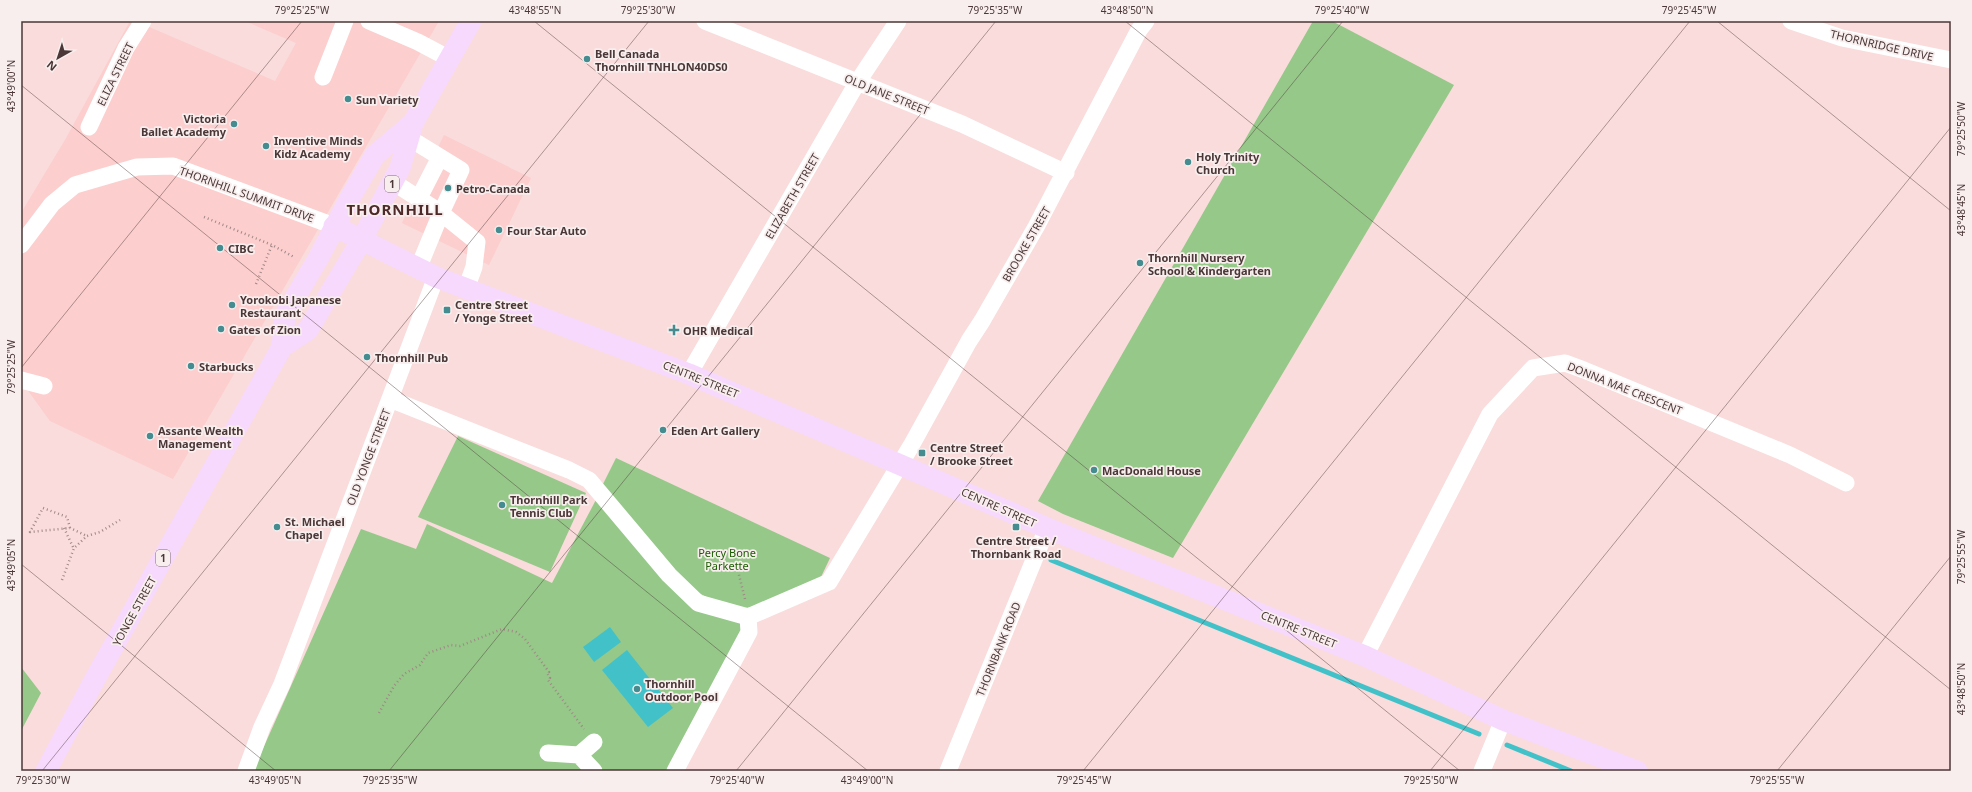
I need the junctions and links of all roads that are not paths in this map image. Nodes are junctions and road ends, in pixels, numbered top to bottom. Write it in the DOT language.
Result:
graph roads {
  1 [pos="143,21"];
  2 [pos="346,21"];
  3 [pos="369,21"];
  4 [pos="471,21"];
  5 [pos="705,21"];
  6 [pos="898,21"];
  7 [pos="1146,21"];
  8 [pos="1791,21"];
  9 [pos="450,59"];
  10 [pos="1951,60"];
  11 [pos="323,77"];
  12 [pos="858,83"];
  13 [pos="88,127"];
  14 [pos="411,130"];
  15 [pos="446,161"];
  16 [pos="1066,173"];
  17 [pos="393,182"];
  18 [pos="430,206"];
  19 [pos="334,226"];
  20 [pos="361,241"];
  21 [pos="21,244"];
  22 [pos="427,273"];
  23 [pos="466,289"];
  24 [pos="282,347"];
  25 [pos="689,374"];
  26 [pos="21,380"];
  27 [pos="44,386"];
  28 [pos="390,399"];
  29 [pos="900,463"];
  30 [pos="1846,483"];
  31 [pos="1047,528"];
  32 [pos="748,617"];
  33 [pos="1365,656"];
  34 [pos="1503,720"];
  35 [pos="594,742"];
  36 [pos="548,753"];
  37 [pos="580,755"];
  38 [pos="46,771"];
  39 [pos="246,771"];
  40 [pos="594,771"];
  41 [pos="675,771"];
  42 [pos="948,771"];
  43 [pos="1482,771"];
  44 [pos="1637,771"];
  1 -- 13 [label="street, ELIZA STREET"];
  2 -- 11 [label="street"];
  3 -- 9 [label="street"];
  4 -- 9 [label="main road, YONGE STREET / 1"];
  5 -- 12 [label="street, OLD JANE STREET"];
  6 -- 12 [label="street, ELIZABETH STREET"];
  7 -- 16 [label="street, BROOKE STREET"];
  8 -- 10 [label="street, THORNRIDGE DRIVE"];
  9 -- 14 [label="main road, YONGE STREET / 1"];
  12 -- 16 [label="street, OLD JANE STREET"];
  12 -- 25 [label="street, ELIZABETH STREET"];
  14 -- 15 [label="street"];
  14 -- 17 [label="main road, YONGE STREET / 1"];
  14 -- 19 [label="main road, YONGE STREET / 1"];
  15 -- 18 [label="street"];
  15 -- 18 [label="street"];
  16 -- 29 [label="street, BROOKE STREET"];
  17 -- 18 [label="street"];
  17 -- 20 [label="main road, YONGE STREET / 1"];
  18 -- 22 [label="street, OLD YONGE STREET"];
  18 -- 23 [label="street"];
  19 -- 20 [label="main road, CENTRE STREET"];
  19 -- 21 [label="street, THORNHILL SUMMIT DRIVE"];
  19 -- 24 [label="main road, YONGE STREET / 1"];
  20 -- 22 [label="main road, CENTRE STREET"];
  20 -- 24 [label="main road, YONGE STREET / 1"];
  22 -- 23 [label="main road, CENTRE STREET"];
  22 -- 28 [label="street, OLD YONGE STREET"];
  23 -- 25 [label="main road, CENTRE STREET"];
  24 -- 38 [label="main road, YONGE STREET / 1"];
  25 -- 29 [label="main road, CENTRE STREET"];
  26 -- 27 [label="street"];
  28 -- 32 [label="street"];
  28 -- 39 [label="street, OLD YONGE STREET"];
  29 -- 31 [label="main road, CENTRE STREET"];
  29 -- 32 [label="street, BROOKE STREET"];
  30 -- 33 [label="street, DONNA MAE CRESCENT"];
  31 -- 33 [label="main road, CENTRE STREET"];
  31 -- 42 [label="street, THORNBANK ROAD"];
  32 -- 41 [label="street"];
  33 -- 34 [label="main road, CENTRE STREET"];
  34 -- 43 [label="street"];
  34 -- 44 [label="main road, CENTRE STREET"];
  35 -- 37 [label="street"];
  36 -- 37 [label="street"];
  37 -- 40 [label="street"];
}
